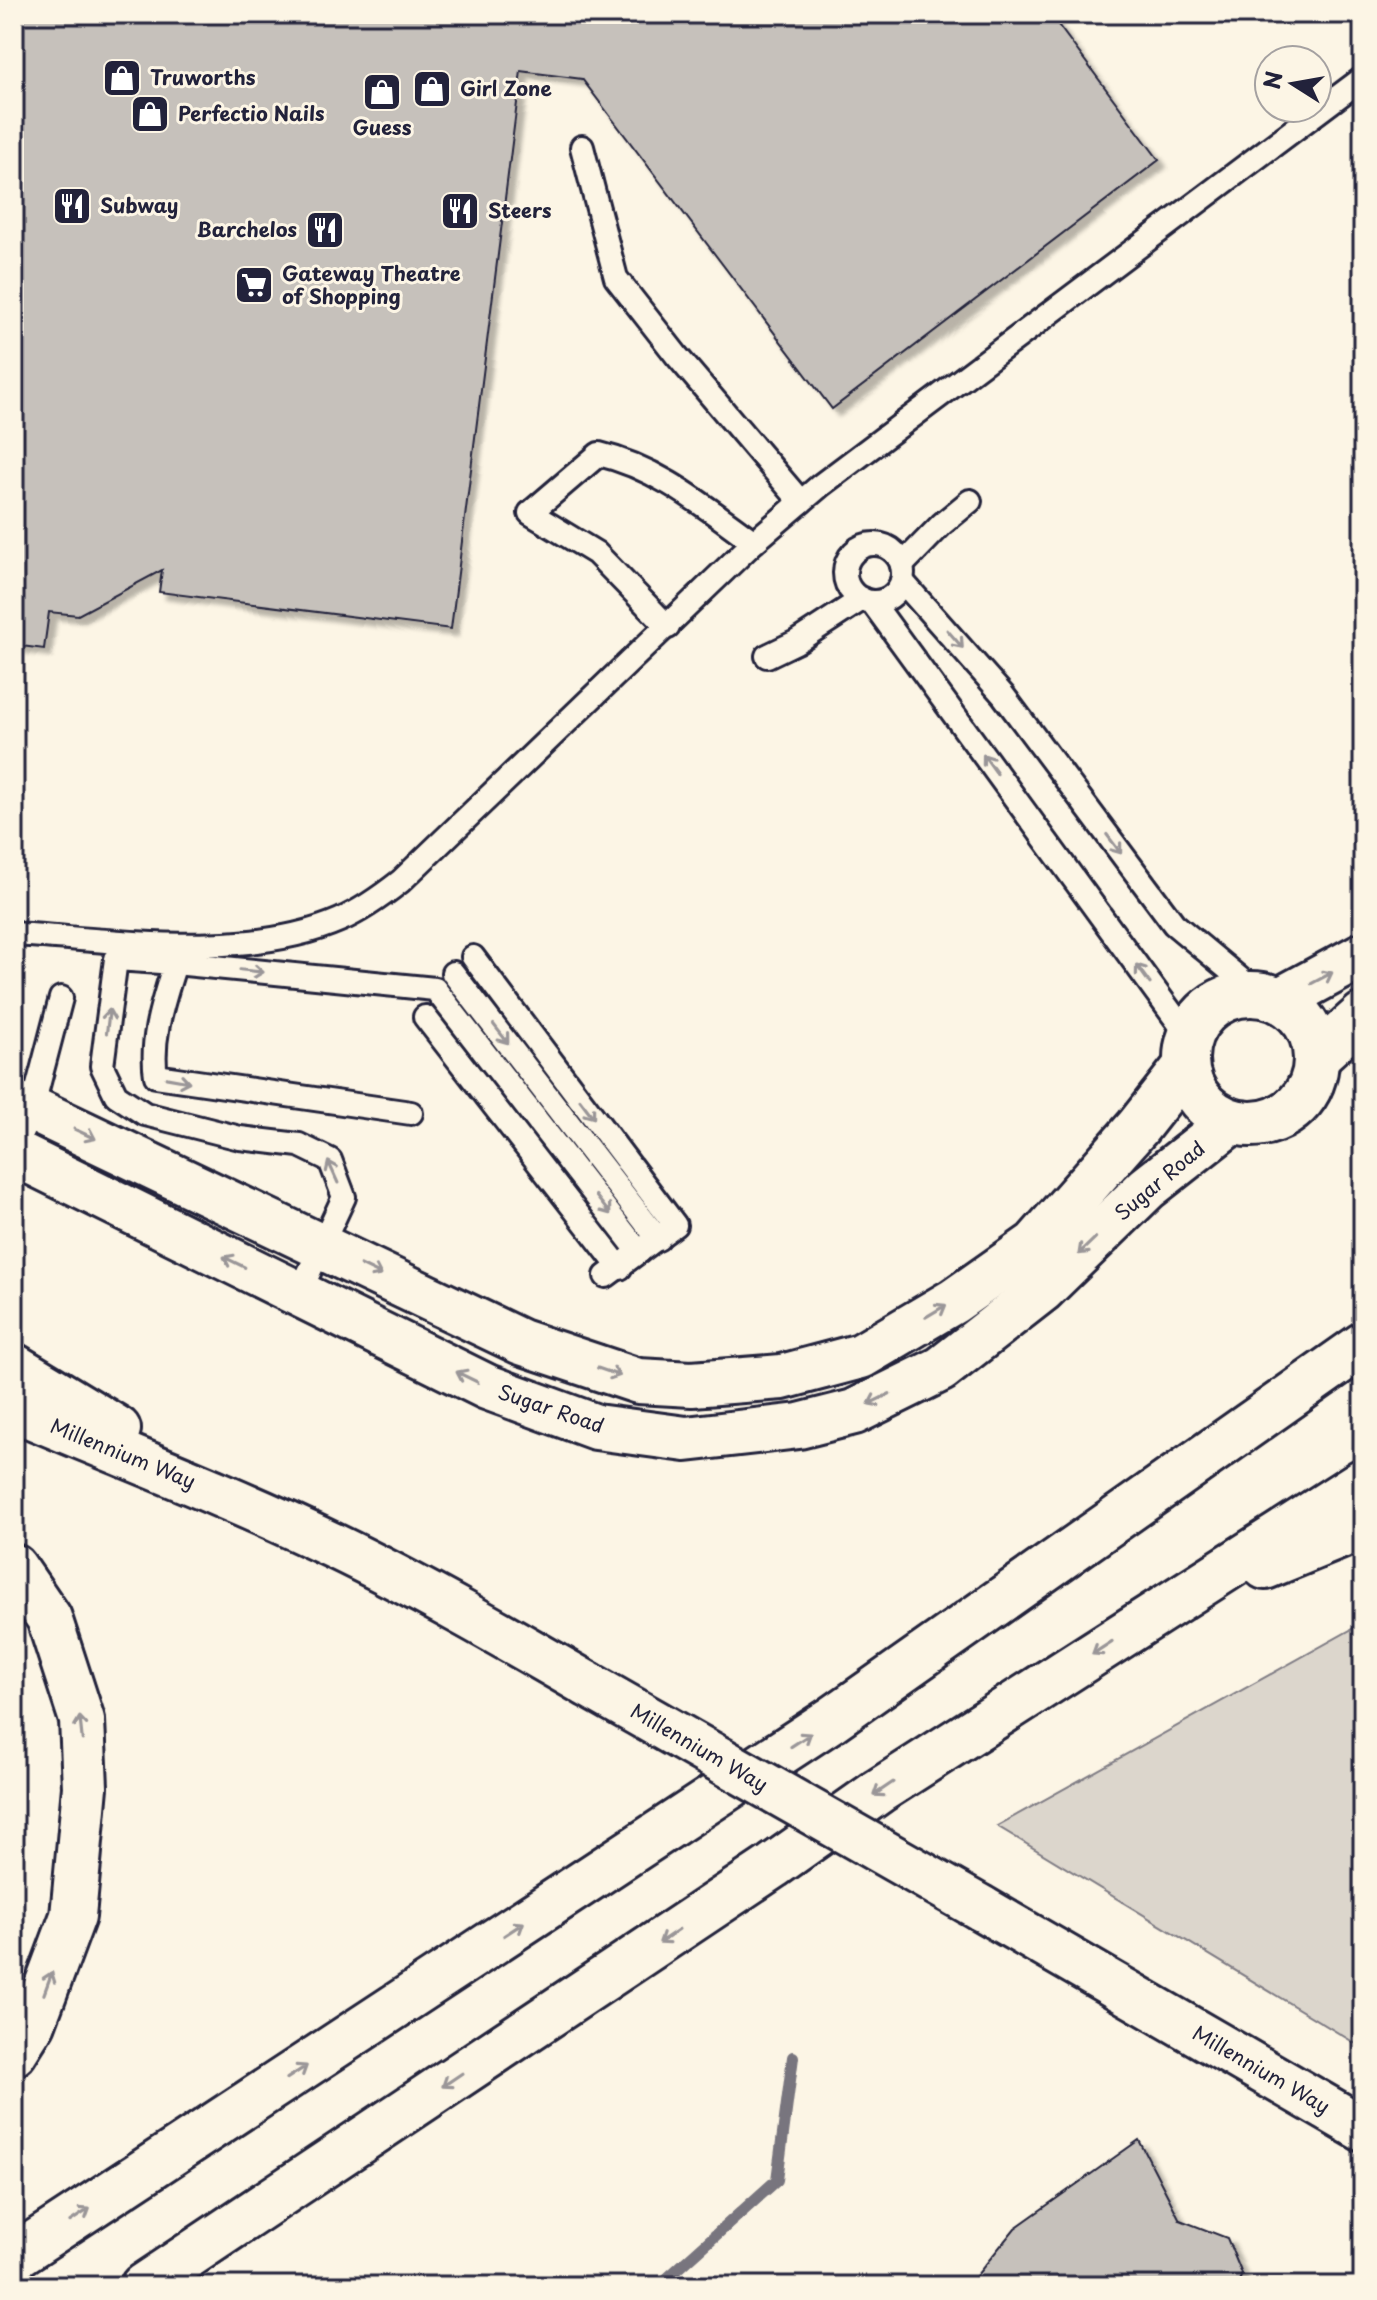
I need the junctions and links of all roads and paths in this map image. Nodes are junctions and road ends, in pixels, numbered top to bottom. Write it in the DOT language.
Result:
graph roads {
  1 [pos="1363,78"];
  2 [pos="582,147"];
  3 [pos="970,501"];
  4 [pos="801,502"];
  5 [pos="754,542"];
  6 [pos="902,573"];
  7 [pos="867,601"];
  8 [pos="668,627"];
  9 [pos="767,656"];
  10 [pos="14,934"];
  11 [pos="1363,955"];
  12 [pos="473,957"];
  13 [pos="175,963"];
  14 [pos="453,973"];
  15 [pos="1269,997"];
  16 [pos="61,998"];
  17 [pos="1363,1015"];
  18 [pos="425,1017"];
  19 [pos="1188,1052"];
  20 [pos="1316,1057"];
  21 [pos="23,1106"];
  22 [pos="411,1113"];
  23 [pos="1231,1122"];
  24 [pos="14,1151"];
  25 [pos="658,1239"];
  26 [pos="323,1246"];
  27 [pos="639,1252"];
  28 [pos="299,1294"];
  29 [pos="1363,1345"];
  30 [pos="14,1366"];
  31 [pos="14,1409"];
  32 [pos="1363,1481"];
  33 [pos="229,1497"];
  34 [pos="1363,1527"];
  35 [pos="14,1567"];
  36 [pos="1167,1606"];
  37 [pos="14,2053"];
  38 [pos="1363,2129"];
  39 [pos="14,2257"];
  40 [pos="143,2286"];
  1 -- 4 [label="lane"];
  2 -- 4 [label="lane"];
  3 -- 6 [label="lane"];
  4 -- 5 [label="lane"];
  5 -- 8 [label="lane"];
  5 -- 8 [label="lane"];
  6 -- 7 [label="lane"];
  6 -- 7 [label="lane"];
  6 -- 15 [label="lane, one-way"];
  7 -- 9 [label="lane"];
  19 -- 7 [label="lane, one-way"];
  8 -- 10 [label="lane"];
  15 -- 11 [label="main road, one-way"];
  12 -- 25 [label="lane, one-way"];
  13 -- 22 [label="lane, one-way"];
  26 -- 13 [label="lane, one-way"];
  13 -- 27 [label="lane, one-way"];
  14 -- 25 [label="lane, one-way"];
  15 -- 19 [label="main road"];
  15 -- 20 [label="main road"];
  16 -- 21 [label="lane"];
  17 -- 20 [label="main road"];
  18 -- 27 [label="lane"];
  19 -- 23 [label="main road"];
  26 -- 19 [label="main road, one-way"];
  20 -- 23 [label="main road"];
  21 -- 24 [label="lane"];
  21 -- 26 [label="main road, one-way"];
  23 -- 28 [label="main road, Sugar Road, one-way"];
  28 -- 24 [label="main road, Sugar Road, one-way"];
  25 -- 27 [label="lane"];
  26 -- 28 [label="lane"];
  39 -- 29 [label="main road, one-way"];
  30 -- 33 [label="main road"];
  31 -- 33 [label="main road, Millennium Way"];
  32 -- 36 [label="main road"];
  33 -- 38 [label="main road, Millennium Way, bridge"];
  34 -- 36 [label="main road"];
  37 -- 35 [label="main road, one-way"];
  36 -- 40 [label="main road, one-way"];
}
